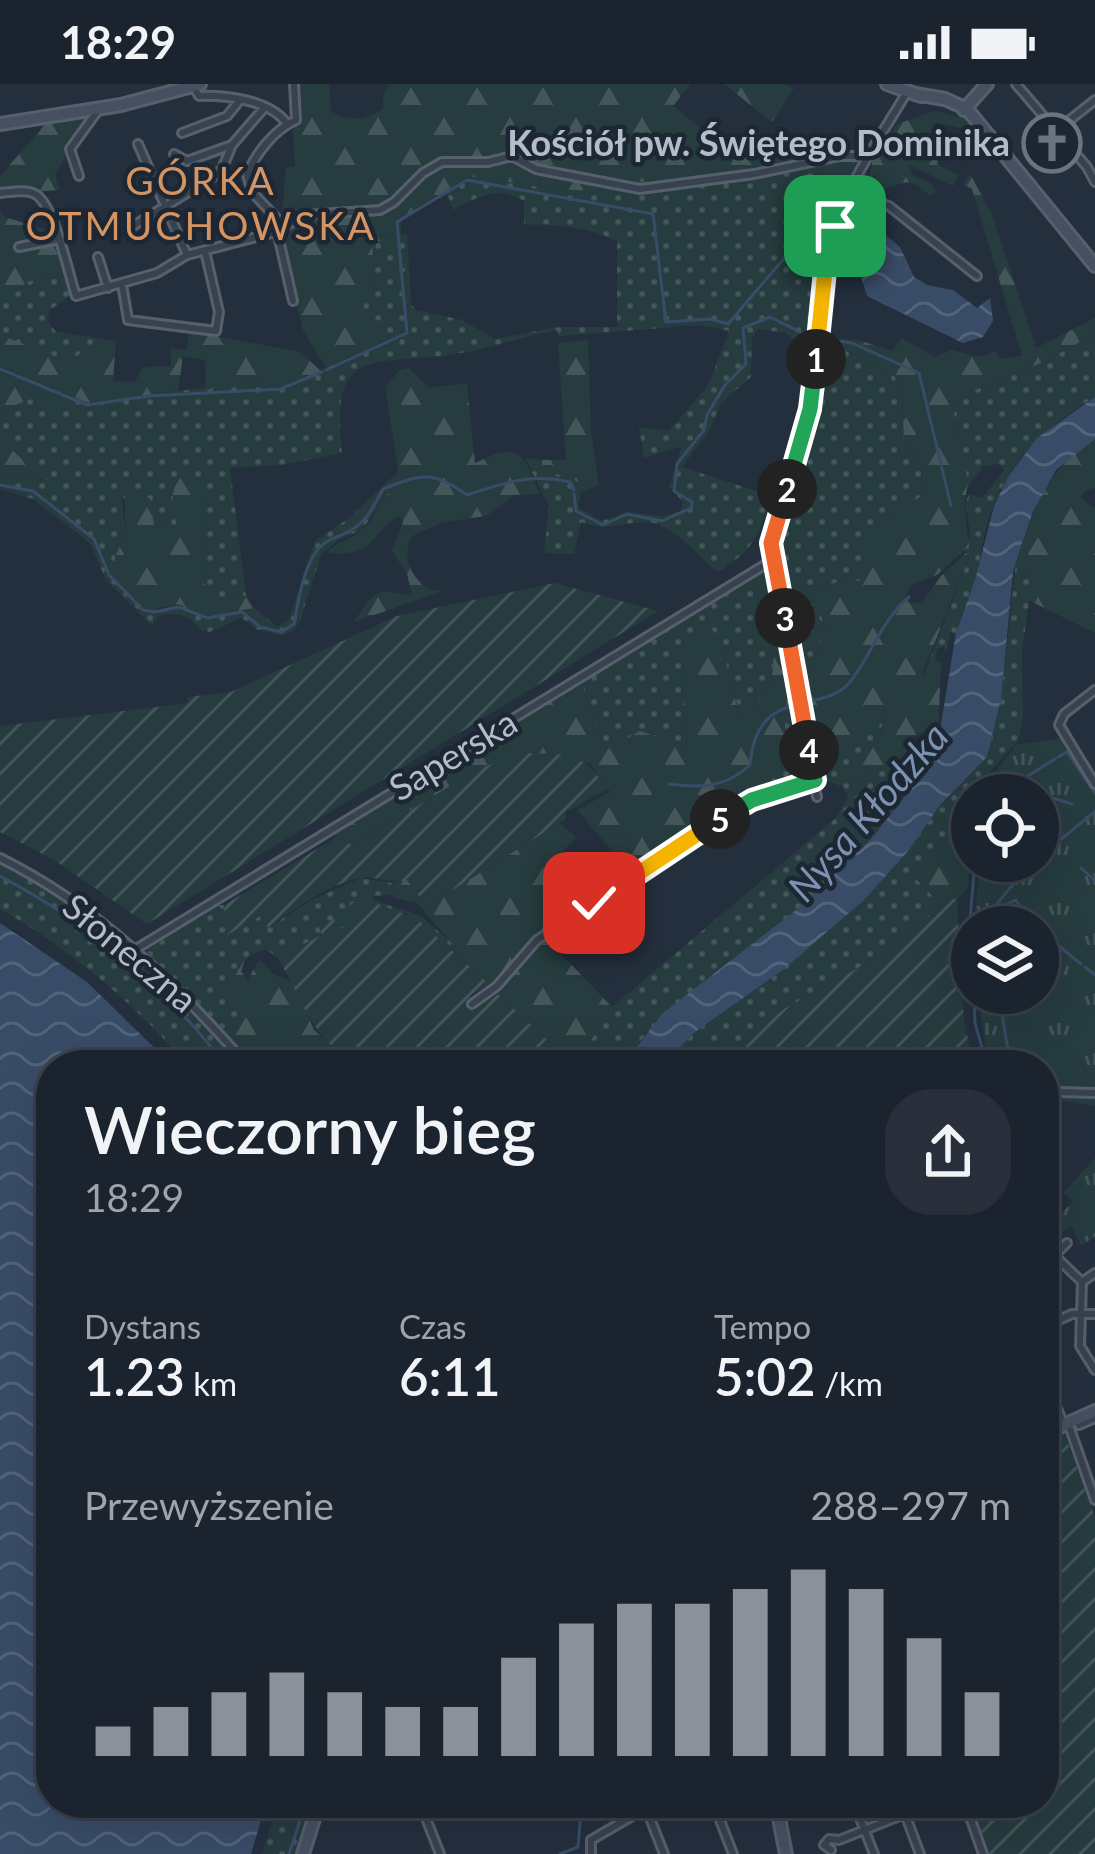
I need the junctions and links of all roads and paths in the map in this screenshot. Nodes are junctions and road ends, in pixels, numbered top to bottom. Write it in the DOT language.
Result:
graph roads {
  1 [pos="294,84"];
  2 [pos="886,84"];
  3 [pos="1016,84"];
  4 [pos="196,85"];
  5 [pos="911,93"];
  6 [pos="240,100"];
  7 [pos="1095,100"];
  8 [pos="972,102"];
  9 [pos="264,108"];
  10 [pos="99,109"];
  11 [pos="0,124"];
  12 [pos="287,124"];
  13 [pos="1056,131"];
  14 [pos="182,133"];
  15 [pos="138,144"];
  16 [pos="232,145"];
  17 [pos="174,154"];
  18 [pos="866,155"];
  19 [pos="79,176"];
  20 [pos="1095,182"];
  21 [pos="0,193"];
  22 [pos="863,196"];
  23 [pos="168,208"];
  24 [pos="134,226"];
  25 [pos="281,229"];
  26 [pos="59,239"];
  27 [pos="20,247"];
  28 [pos="205,250"];
  29 [pos="187,255"];
  30 [pos="98,257"];
  31 [pos="1095,266"];
  32 [pos="977,276"];
  33 [pos="122,284"];
  34 [pos="108,288"];
  35 [pos="293,301"];
  36 [pos="772,561"];
  37 [pos="1095,690"];
  38 [pos="815,780"];
  39 [pos="1095,784"];
  40 [pos="817,797"];
  41 [pos="0,858"];
  42 [pos="136,950"];
  43 [pos="472,1004"];
  44 [pos="234,1050"];
  45 [pos="1061,1092"];
  46 [pos="1095,1093"];
  47 [pos="1067,1243"];
  48 [pos="1059,1252"];
  49 [pos="1059,1260"];
  50 [pos="1095,1273"];
  51 [pos="1082,1282"];
  52 [pos="1082,1313"];
  53 [pos="1095,1314"];
  54 [pos="1059,1321"];
  55 [pos="1095,1370"];
  56 [pos="1059,1404"];
  57 [pos="1095,1414"];
  58 [pos="1070,1423"];
  59 [pos="1059,1428"];
  60 [pos="1095,1460"];
  61 [pos="1082,1465"];
  62 [pos="1095,1500"];
  63 [pos="314,1818"];
  64 [pos="426,1818"];
  65 [pos="623,1818"];
  66 [pos="650,1818"];
  67 [pos="719,1818"];
  68 [pos="779,1818"];
  69 [pos="859,1818"];
  70 [pos="895,1818"];
  71 [pos="906,1818"];
  72 [pos="970,1818"];
  73 [pos="864,1831"];
  74 [pos="831,1852"];
  75 [pos="303,1854"];
  76 [pos="440,1854"];
  77 [pos="591,1854"];
  78 [pos="664,1854"];
  79 [pos="734,1854"];
  80 [pos="786,1854"];
  81 [pos="874,1854"];
  82 [pos="920,1854"];
  83 [pos="983,1854"];
  1 -- 12 [label="street"];
  2 -- 5 [label="main road"];
  3 -- 13 [label="street"];
  4 -- 6 [label="street"];
  4 -- 10 [label="main road"];
  5 -- 8 [label="main road"];
  5 -- 8 [label="main road"];
  5 -- 18 [label="street"];
  6 -- 9 [label="street"];
  6 -- 14 [label="street"];
  7 -- 13 [label="street"];
  8 -- 31 [label="main road"];
  9 -- 12 [label="street"];
  9 -- 16 [label="street"];
  10 -- 11 [label="main road"];
  10 -- 19 [label="street"];
  12 -- 25 [label="street"];
  13 -- 20 [label="street"];
  15 -- 23 [label="street"];
  16 -- 17 [label="street"];
  16 -- 23 [label="street"];
  18 -- 25 [label="street"];
  18 -- 36 [label="street"];
  21 -- 26 [label="street"];
  22 -- 32 [label="street"];
  23 -- 24 [label="street"];
  23 -- 29 [label="street"];
  25 -- 28 [label="street"];
  25 -- 35 [label="street"];
  26 -- 27 [label="street"];
  26 -- 34 [label="street"];
  28 -- 29 [label="street"];
  28 -- 33 [label="street"];
  29 -- 33 [label="street"];
  30 -- 34 [label="street"];
  33 -- 34 [label="street"];
  36 -- 38 [label="street"];
  36 -- 42 [label="street, Saperska"];
  37 -- 39 [label="street"];
  38 -- 40 [label="street"];
  38 -- 43 [label="street"];
  41 -- 42 [label="street, Słoneczna"];
  42 -- 44 [label="street, Słoneczna"];
  45 -- 46 [label="street"];
  47 -- 48 [label="street"];
  49 -- 51 [label="street"];
  50 -- 51 [label="street"];
  51 -- 52 [label="street"];
  52 -- 53 [label="street"];
  52 -- 54 [label="street"];
  52 -- 55 [label="street"];
  56 -- 58 [label="street"];
  57 -- 58 [label="main road"];
  58 -- 59 [label="main road"];
  58 -- 61 [label="street"];
  60 -- 61 [label="street"];
  61 -- 62 [label="street"];
  63 -- 75 [label="main road"];
  64 -- 76 [label="street"];
  65 -- 77 [label="street"];
  66 -- 78 [label="street"];
  67 -- 79 [label="street"];
  68 -- 80 [label="main road"];
  69 -- 73 [label="street"];
  70 -- 73 [label="street"];
  71 -- 82 [label="street"];
  72 -- 83 [label="street"];
  73 -- 74 [label="street"];
  73 -- 81 [label="street"];
}
